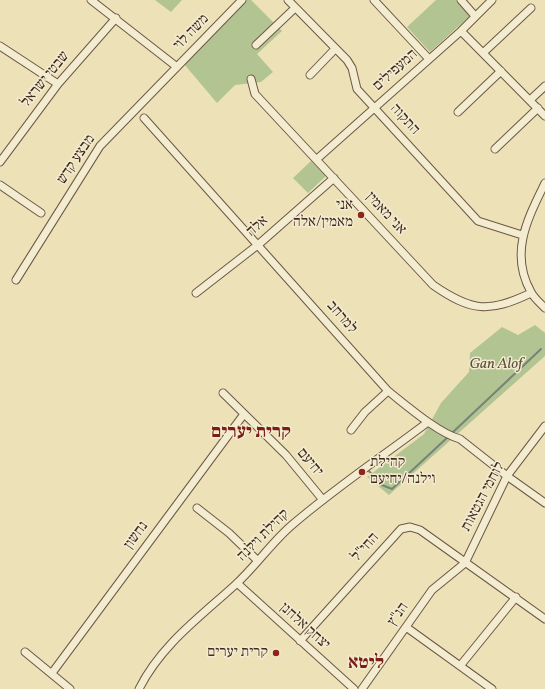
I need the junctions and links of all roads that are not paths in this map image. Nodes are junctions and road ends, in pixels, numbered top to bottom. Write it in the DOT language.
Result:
graph roads {
  1 [pos="91,0"];
  2 [pos="242,0"];
  3 [pos="288,0"];
  4 [pos="374,0"];
  5 [pos="461,0"];
  6 [pos="492,0"];
  7 [pos="295,8"];
  8 [pos="531,8"];
  9 [pos="475,16"];
  10 [pos="116,18"];
  11 [pos="461,30"];
  12 [pos="256,45"];
  13 [pos="0,46"];
  14 [pos="335,49"];
  15 [pos="483,52"];
  16 [pos="429,59"];
  17 [pos="177,67"];
  18 [pos="500,70"];
  19 [pos="310,75"];
  20 [pos="251,79"];
  21 [pos="58,84"];
  22 [pos="545,86"];
  23 [pos="530,100"];
  24 [pos="375,108"];
  25 [pos="538,108"];
  26 [pos="458,112"];
  27 [pos="545,116"];
  28 [pos="144,118"];
  29 [pos="495,149"];
  30 [pos="317,160"];
  31 [pos="0,162"];
  32 [pos="334,178"];
  33 [pos="545,183"];
  34 [pos="0,185"];
  35 [pos="41,213"];
  36 [pos="522,235"];
  37 [pos="259,244"];
  38 [pos="16,280"];
  39 [pos="531,293"];
  40 [pos="196,294"];
  41 [pos="545,308"];
  42 [pos="388,391"];
  43 [pos="223,393"];
  44 [pos="244,414"];
  45 [pos="428,422"];
  46 [pos="545,426"];
  47 [pos="351,430"];
  48 [pos="507,476"];
  49 [pos="323,500"];
  50 [pos="545,503"];
  51 [pos="197,508"];
  52 [pos="257,560"];
  53 [pos="465,563"];
  54 [pos="237,583"];
  55 [pos="516,597"];
  56 [pos="545,619"];
  57 [pos="406,627"];
  58 [pos="300,641"];
  59 [pos="25,652"];
  60 [pos="460,666"];
  61 [pos="52,673"];
  62 [pos="70,689"];
  63 [pos="139,689"];
  64 [pos="354,689"];
  65 [pos="362,689"];
  66 [pos="492,689"];
  1 -- 10 [label="street"];
  2 -- 17 [label="street, משה לוי"];
  3 -- 7 [label="street, התקוה"];
  4 -- 16 [label="street"];
  5 -- 9 [label="street"];
  6 -- 9 [label="street, המעפילים"];
  7 -- 12 [label="street"];
  7 -- 14 [label="street, התקוה"];
  8 -- 15 [label="street"];
  9 -- 11 [label="street, המעפילים"];
  10 -- 17 [label="street"];
  10 -- 21 [label="street, שבטי ישראל"];
  11 -- 15 [label="street"];
  11 -- 16 [label="street, המעפילים"];
  13 -- 21 [label="street"];
  14 -- 19 [label="street"];
  14 -- 24 [label="street, התקוה"];
  15 -- 18 [label="street"];
  16 -- 24 [label="street, המעפילים"];
  17 -- 38 [label="street, מבצע קדש"];
  18 -- 23 [label="street"];
  18 -- 26 [label="street"];
  20 -- 30 [label="street, אני מאמין"];
  21 -- 31 [label="street, שבטי ישראל"];
  22 -- 23 [label="street"];
  23 -- 25 [label="street"];
  24 -- 30 [label="street, המעפילים"];
  24 -- 36 [label="street, התקוה"];
  25 -- 27 [label="street"];
  25 -- 29 [label="street"];
  28 -- 37 [label="street, למרחב"];
  30 -- 32 [label="street, אני מאמין"];
  32 -- 37 [label="street, אלה"];
  32 -- 39 [label="street, אני מאמין"];
  33 -- 36 [label="street"];
  34 -- 35 [label="street"];
  36 -- 39 [label="street"];
  37 -- 40 [label="street, אלה"];
  37 -- 42 [label="street, למרחב"];
  39 -- 41 [label="street"];
  42 -- 45 [label="street, למרחב"];
  42 -- 47 [label="street"];
  43 -- 44 [label="street, יחיעם"];
  44 -- 49 [label="street, יחיעם"];
  44 -- 61 [label="street, נחשון"];
  45 -- 48 [label="street, למרחב"];
  45 -- 49 [label="street, קהילת וילנה"];
  46 -- 48 [label="street, לוחמי הגטאות"];
  48 -- 50 [label="street, למרחב"];
  48 -- 53 [label="street, לוחמי הגטאות"];
  49 -- 52 [label="street, קהילת וילנה"];
  51 -- 52 [label="street"];
  52 -- 54 [label="street, קהילת וילנה"];
  53 -- 55 [label="street"];
  53 -- 57 [label="street, הנ\"ץ"];
  53 -- 58 [label="street, החי\"ל"];
  54 -- 58 [label="street, יצחק אלחנן"];
  54 -- 63 [label="street, קהילת וילנה"];
  55 -- 56 [label="street"];
  55 -- 60 [label="street"];
  57 -- 60 [label="street"];
  57 -- 65 [label="street, הנ\"ץ"];
  58 -- 64 [label="street, יצחק אלחנן"];
  59 -- 61 [label="street"];
  60 -- 66 [label="street"];
  61 -- 62 [label="street"];
}
